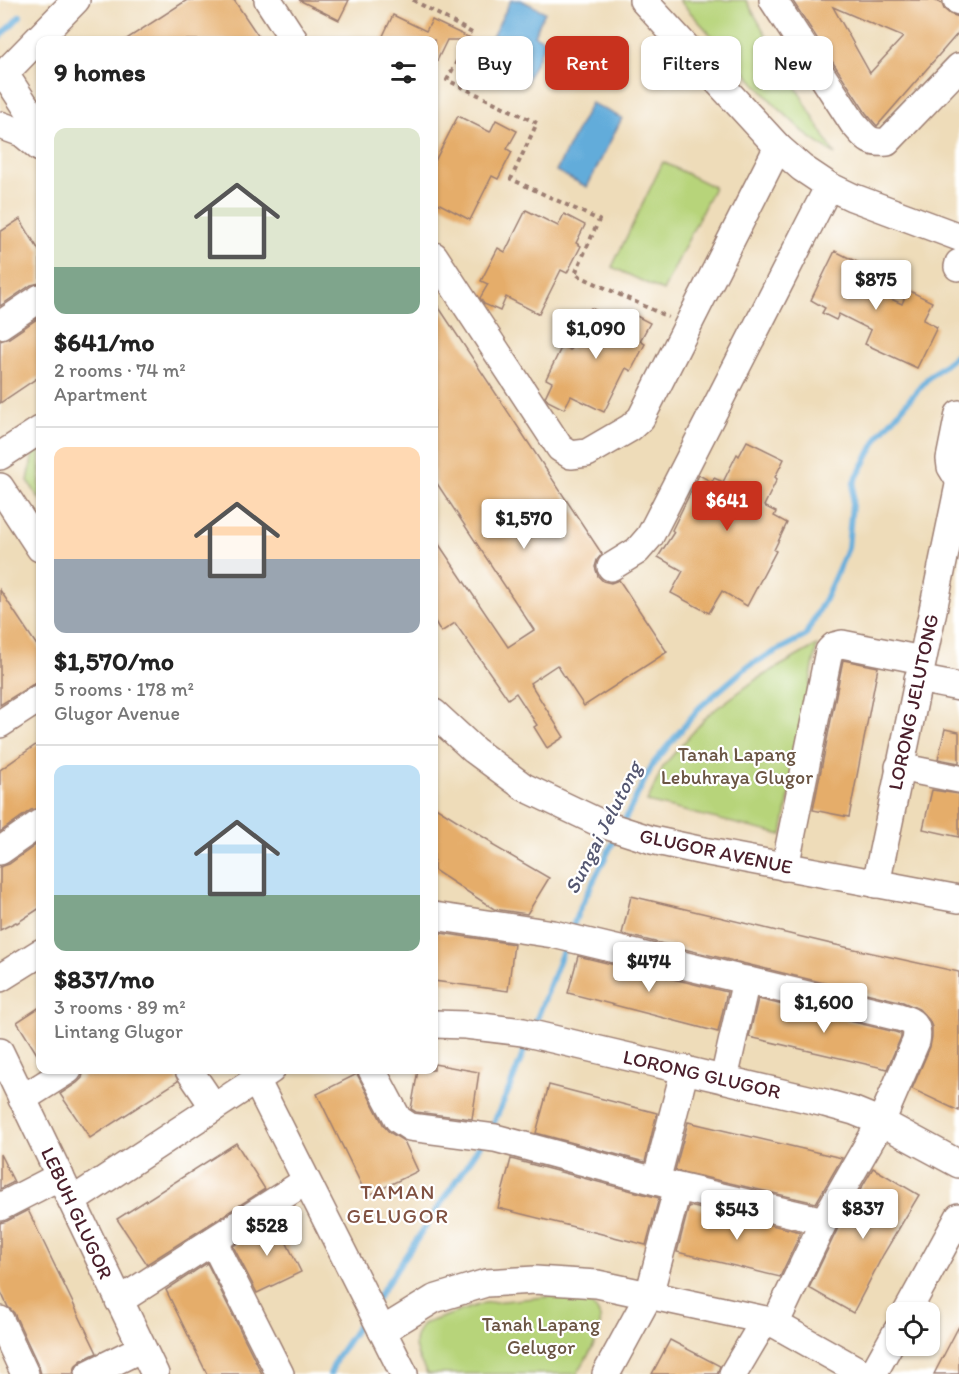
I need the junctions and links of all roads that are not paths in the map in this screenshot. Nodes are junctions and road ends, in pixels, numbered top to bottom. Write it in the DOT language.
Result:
graph roads {
  1 [pos="268,0"];
  2 [pos="643,0"];
  3 [pos="772,0"];
  4 [pos="73,1"];
  5 [pos="39,36"];
  6 [pos="291,36"];
  7 [pos="36,40"];
  8 [pos="959,67"];
  9 [pos="2,75"];
  10 [pos="36,122"];
  11 [pos="0,124"];
  12 [pos="36,145"];
  13 [pos="778,147"];
  14 [pos="829,186"];
  15 [pos="959,237"];
  16 [pos="438,263"];
  17 [pos="36,301"];
  18 [pos="0,325"];
  19 [pos="959,414"];
  20 [pos="36,433"];
  21 [pos="0,456"];
  22 [pos="959,482"];
  23 [pos="0,487"];
  24 [pos="36,542"];
  25 [pos="611,567"];
  26 [pos="948,592"];
  27 [pos="920,669"];
  28 [pos="959,687"];
  29 [pos="36,701"];
  30 [pos="438,717"];
  31 [pos="0,724"];
  32 [pos="899,767"];
  33 [pos="959,779"];
  34 [pos="36,827"];
  35 [pos="0,851"];
  36 [pos="785,867"];
  37 [pos="876,884"];
  38 [pos="959,899"];
  39 [pos="438,917"];
  40 [pos="36,956"];
  41 [pos="0,978"];
  42 [pos="746,980"];
  43 [pos="438,1024"];
  44 [pos="0,1052"];
  45 [pos="685,1070"];
  46 [pos="62,1074"];
  47 [pos="192,1074"];
  48 [pos="374,1074"];
  49 [pos="264,1075"];
  50 [pos="724,1079"];
  51 [pos="22,1099"];
  52 [pos="214,1107"];
  53 [pos="881,1122"];
  54 [pos="959,1164"];
  55 [pos="60,1176"];
  56 [pos="306,1181"];
  57 [pos="667,1184"];
  58 [pos="72,1202"];
  59 [pos="0,1207"];
  60 [pos="959,1217"];
  61 [pos="824,1221"];
  62 [pos="213,1241"];
  63 [pos="649,1295"];
  64 [pos="119,1302"];
  65 [pos="912,1302"];
  66 [pos="0,1320"];
  67 [pos="770,1322"];
  68 [pos="380,1326"];
  69 [pos="142,1348"];
  70 [pos="886,1352"];
  71 [pos="875,1373"];
  72 [pos="25,1374"];
  73 [pos="89,1374"];
  74 [pos="155,1374"];
  75 [pos="280,1374"];
  76 [pos="404,1374"];
  77 [pos="606,1374"];
  78 [pos="733,1374"];
  1 -- 6 [label="street"];
  2 -- 13 [label="street"];
  3 -- 8 [label="street"];
  4 -- 5 [label="street"];
  7 -- 9 [label="street"];
  9 -- 10 [label="street"];
  11 -- 12 [label="street"];
  13 -- 14 [label="street"];
  13 -- 16 [label="street"];
  14 -- 15 [label="street"];
  14 -- 25 [label="street"];
  17 -- 18 [label="street"];
  19 -- 22 [label="street"];
  20 -- 21 [label="street"];
  22 -- 26 [label="street, LORONG JELUTONG"];
  23 -- 24 [label="street"];
  26 -- 27 [label="street, LORONG JELUTONG"];
  27 -- 28 [label="street"];
  27 -- 32 [label="street, LORONG JELUTONG"];
  27 -- 36 [label="street"];
  29 -- 31 [label="street"];
  30 -- 36 [label="street, GLUGOR AVENUE"];
  32 -- 33 [label="street"];
  32 -- 37 [label="street, LORONG JELUTONG"];
  34 -- 35 [label="street"];
  36 -- 37 [label="street, GLUGOR AVENUE"];
  37 -- 38 [label="street, GLUGOR AVENUE"];
  39 -- 42 [label="street"];
  40 -- 41 [label="street"];
  42 -- 50 [label="street"];
  42 -- 53 [label="street"];
  43 -- 45 [label="street, LORONG GLUGOR"];
  44 -- 51 [label="street, LEBUH GLUGOR"];
  45 -- 50 [label="street, LORONG GLUGOR"];
  45 -- 57 [label="street"];
  46 -- 51 [label="street"];
  47 -- 52 [label="street"];
  48 -- 57 [label="street"];
  49 -- 52 [label="street"];
  49 -- 56 [label="street"];
  50 -- 53 [label="street, LORONG GLUGOR"];
  51 -- 55 [label="street, LEBUH GLUGOR"];
  52 -- 58 [label="street"];
  53 -- 54 [label="street, LORONG GLUGOR"];
  53 -- 61 [label="street"];
  55 -- 58 [label="street, LEBUH GLUGOR"];
  55 -- 59 [label="street"];
  56 -- 62 [label="street"];
  56 -- 68 [label="street"];
  57 -- 61 [label="street"];
  57 -- 63 [label="street"];
  58 -- 64 [label="street, LEBUH GLUGOR"];
  60 -- 65 [label="street"];
  61 -- 67 [label="street"];
  62 -- 64 [label="street"];
  62 -- 75 [label="street"];
  63 -- 67 [label="street"];
  63 -- 68 [label="street"];
  63 -- 77 [label="street"];
  64 -- 69 [label="street, LEBUH GLUGOR"];
  66 -- 72 [label="street"];
  67 -- 71 [label="street"];
  67 -- 78 [label="street"];
  68 -- 76 [label="street"];
  69 -- 73 [label="street"];
  69 -- 74 [label="street, LEBUH GLUGOR"];
  70 -- 71 [label="street"];
}
